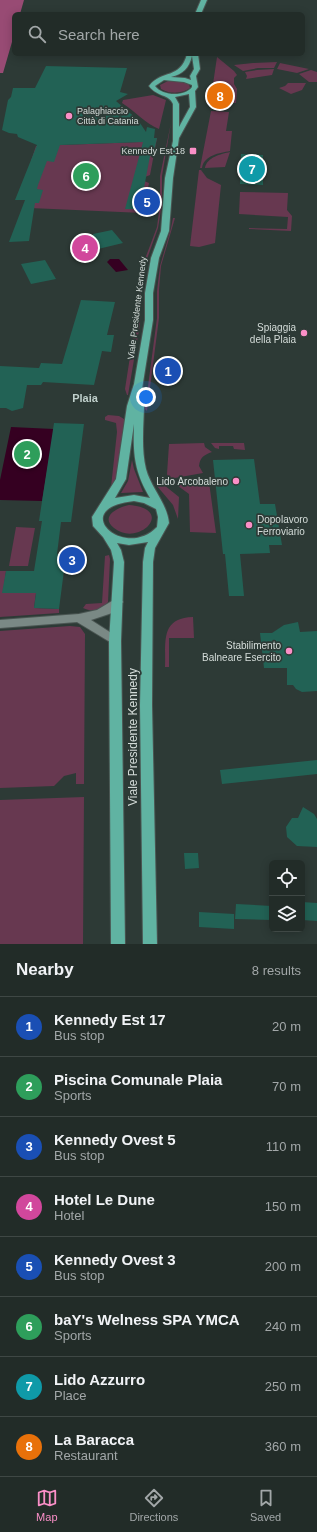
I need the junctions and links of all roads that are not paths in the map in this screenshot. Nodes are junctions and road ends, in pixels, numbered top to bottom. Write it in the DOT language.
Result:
graph roads {
  1 [pos="204,0"];
  2 [pos="199,12"];
  3 [pos="190,56"];
  4 [pos="196,56"];
  5 [pos="163,80"];
  6 [pos="193,88"];
  7 [pos="168,95"];
  8 [pos="176,141"];
  9 [pos="139,384"];
  10 [pos="105,506"];
  11 [pos="159,507"];
  12 [pos="159,532"];
  13 [pos="107,535"];
  14 [pos="117,602"];
  15 [pos="79,618"];
  16 [pos="0,624"];
  17 [pos="115,641"];
  18 [pos="118,944"];
  19 [pos="150,944"];
  1 -- 2 [label="main road"];
  3 -- 5 [label="main road"];
  4 -- 6 [label="main road"];
  5 -- 6 [label="main road"];
  5 -- 7 [label="main road"];
  6 -- 7 [label="main road"];
  6 -- 8 [label="main road"];
  7 -- 8 [label="main road"];
  8 -- 9 [label="main road, Viale Presidente Kennedy"];
  9 -- 10 [label="main road"];
  9 -- 11 [label="main road"];
  10 -- 11 [label="main road"];
  10 -- 13 [label="main road"];
  11 -- 12 [label="main road"];
  12 -- 13 [label="main road"];
  12 -- 19 [label="main road, Viale Presidente Kennedy"];
  13 -- 14 [label="main road, Viale Presidente Kennedy"];
  14 -- 15 [label="street"];
  14 -- 17 [label="main road, Viale Presidente Kennedy"];
  15 -- 16 [label="street"];
  15 -- 17 [label="street"];
  17 -- 18 [label="main road, Viale Presidente Kennedy"];
}
